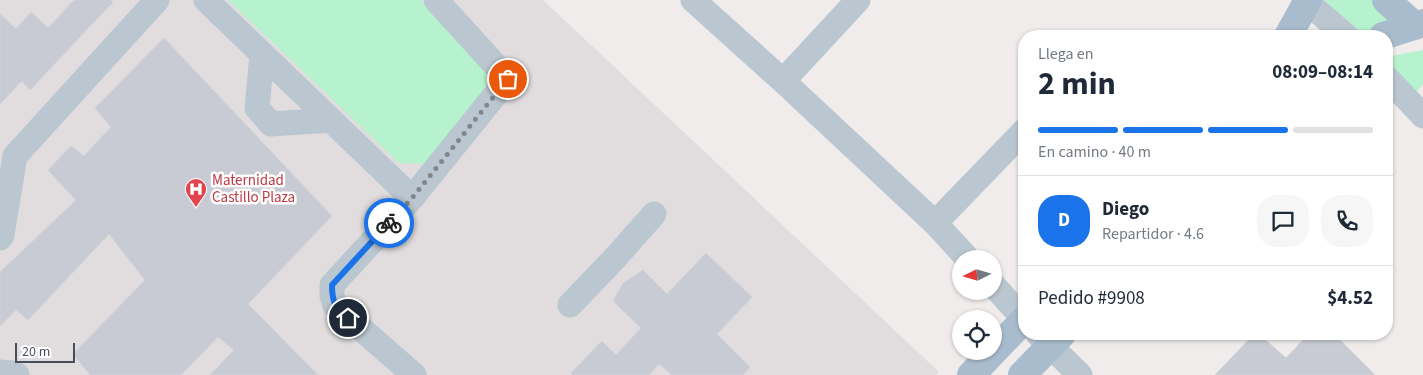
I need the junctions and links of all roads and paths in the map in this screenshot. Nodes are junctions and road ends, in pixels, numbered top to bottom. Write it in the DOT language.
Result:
graph roads {
  1 [pos="157,0"];
  2 [pos="206,0"];
  3 [pos="436,0"];
  4 [pos="693,0"];
  5 [pos="858,0"];
  6 [pos="1386,0"];
  7 [pos="1307,1"];
  8 [pos="1419,25"];
  9 [pos="1291,30"];
  10 [pos="1339,30"];
  11 [pos="1393,33"];
  12 [pos="262,54"];
  13 [pos="783,81"];
  14 [pos="1393,84"];
  15 [pos="1422,113"];
  16 [pos="331,120"];
  17 [pos="1018,138"];
  18 [pos="412,198"];
  19 [pos="654,214"];
  20 [pos="935,223"];
  21 [pos="0,238"];
  22 [pos="960,250"];
  23 [pos="1002,295"];
  24 [pos="570,305"];
  25 [pos="1018,312"];
  26 [pos="1018,325"];
  27 [pos="1048,340"];
  28 [pos="1052,340"];
  29 [pos="1002,342"];
  30 [pos="985,360"];
  31 [pos="0,372"];
  32 [pos="16,375"];
  33 [pos="414,375"];
  34 [pos="971,375"];
  35 [pos="1022,375"];
  36 [pos="1080,375"];
  1 -- 21 [label="street"];
  2 -- 12 [label="street"];
  3 -- 18 [label="street"];
  4 -- 13 [label="street"];
  5 -- 13 [label="street"];
  6 -- 8 [label="main road"];
  7 -- 9 [label="main road"];
  7 -- 10 [label="street"];
  8 -- 11 [label="main road"];
  12 -- 16 [label="street"];
  12 -- 16 [label="street"];
  13 -- 20 [label="street"];
  14 -- 15 [label="street"];
  16 -- 18 [label="street"];
  17 -- 20 [label="street"];
  18 -- 33 [label="street"];
  19 -- 24 [label="street"];
  20 -- 22 [label="street"];
  23 -- 25 [label="street"];
  26 -- 29 [label="main road"];
  27 -- 35 [label="main road"];
  28 -- 36 [label="street"];
  30 -- 34 [label="main road"];
  31 -- 32 [label="street"];
}
